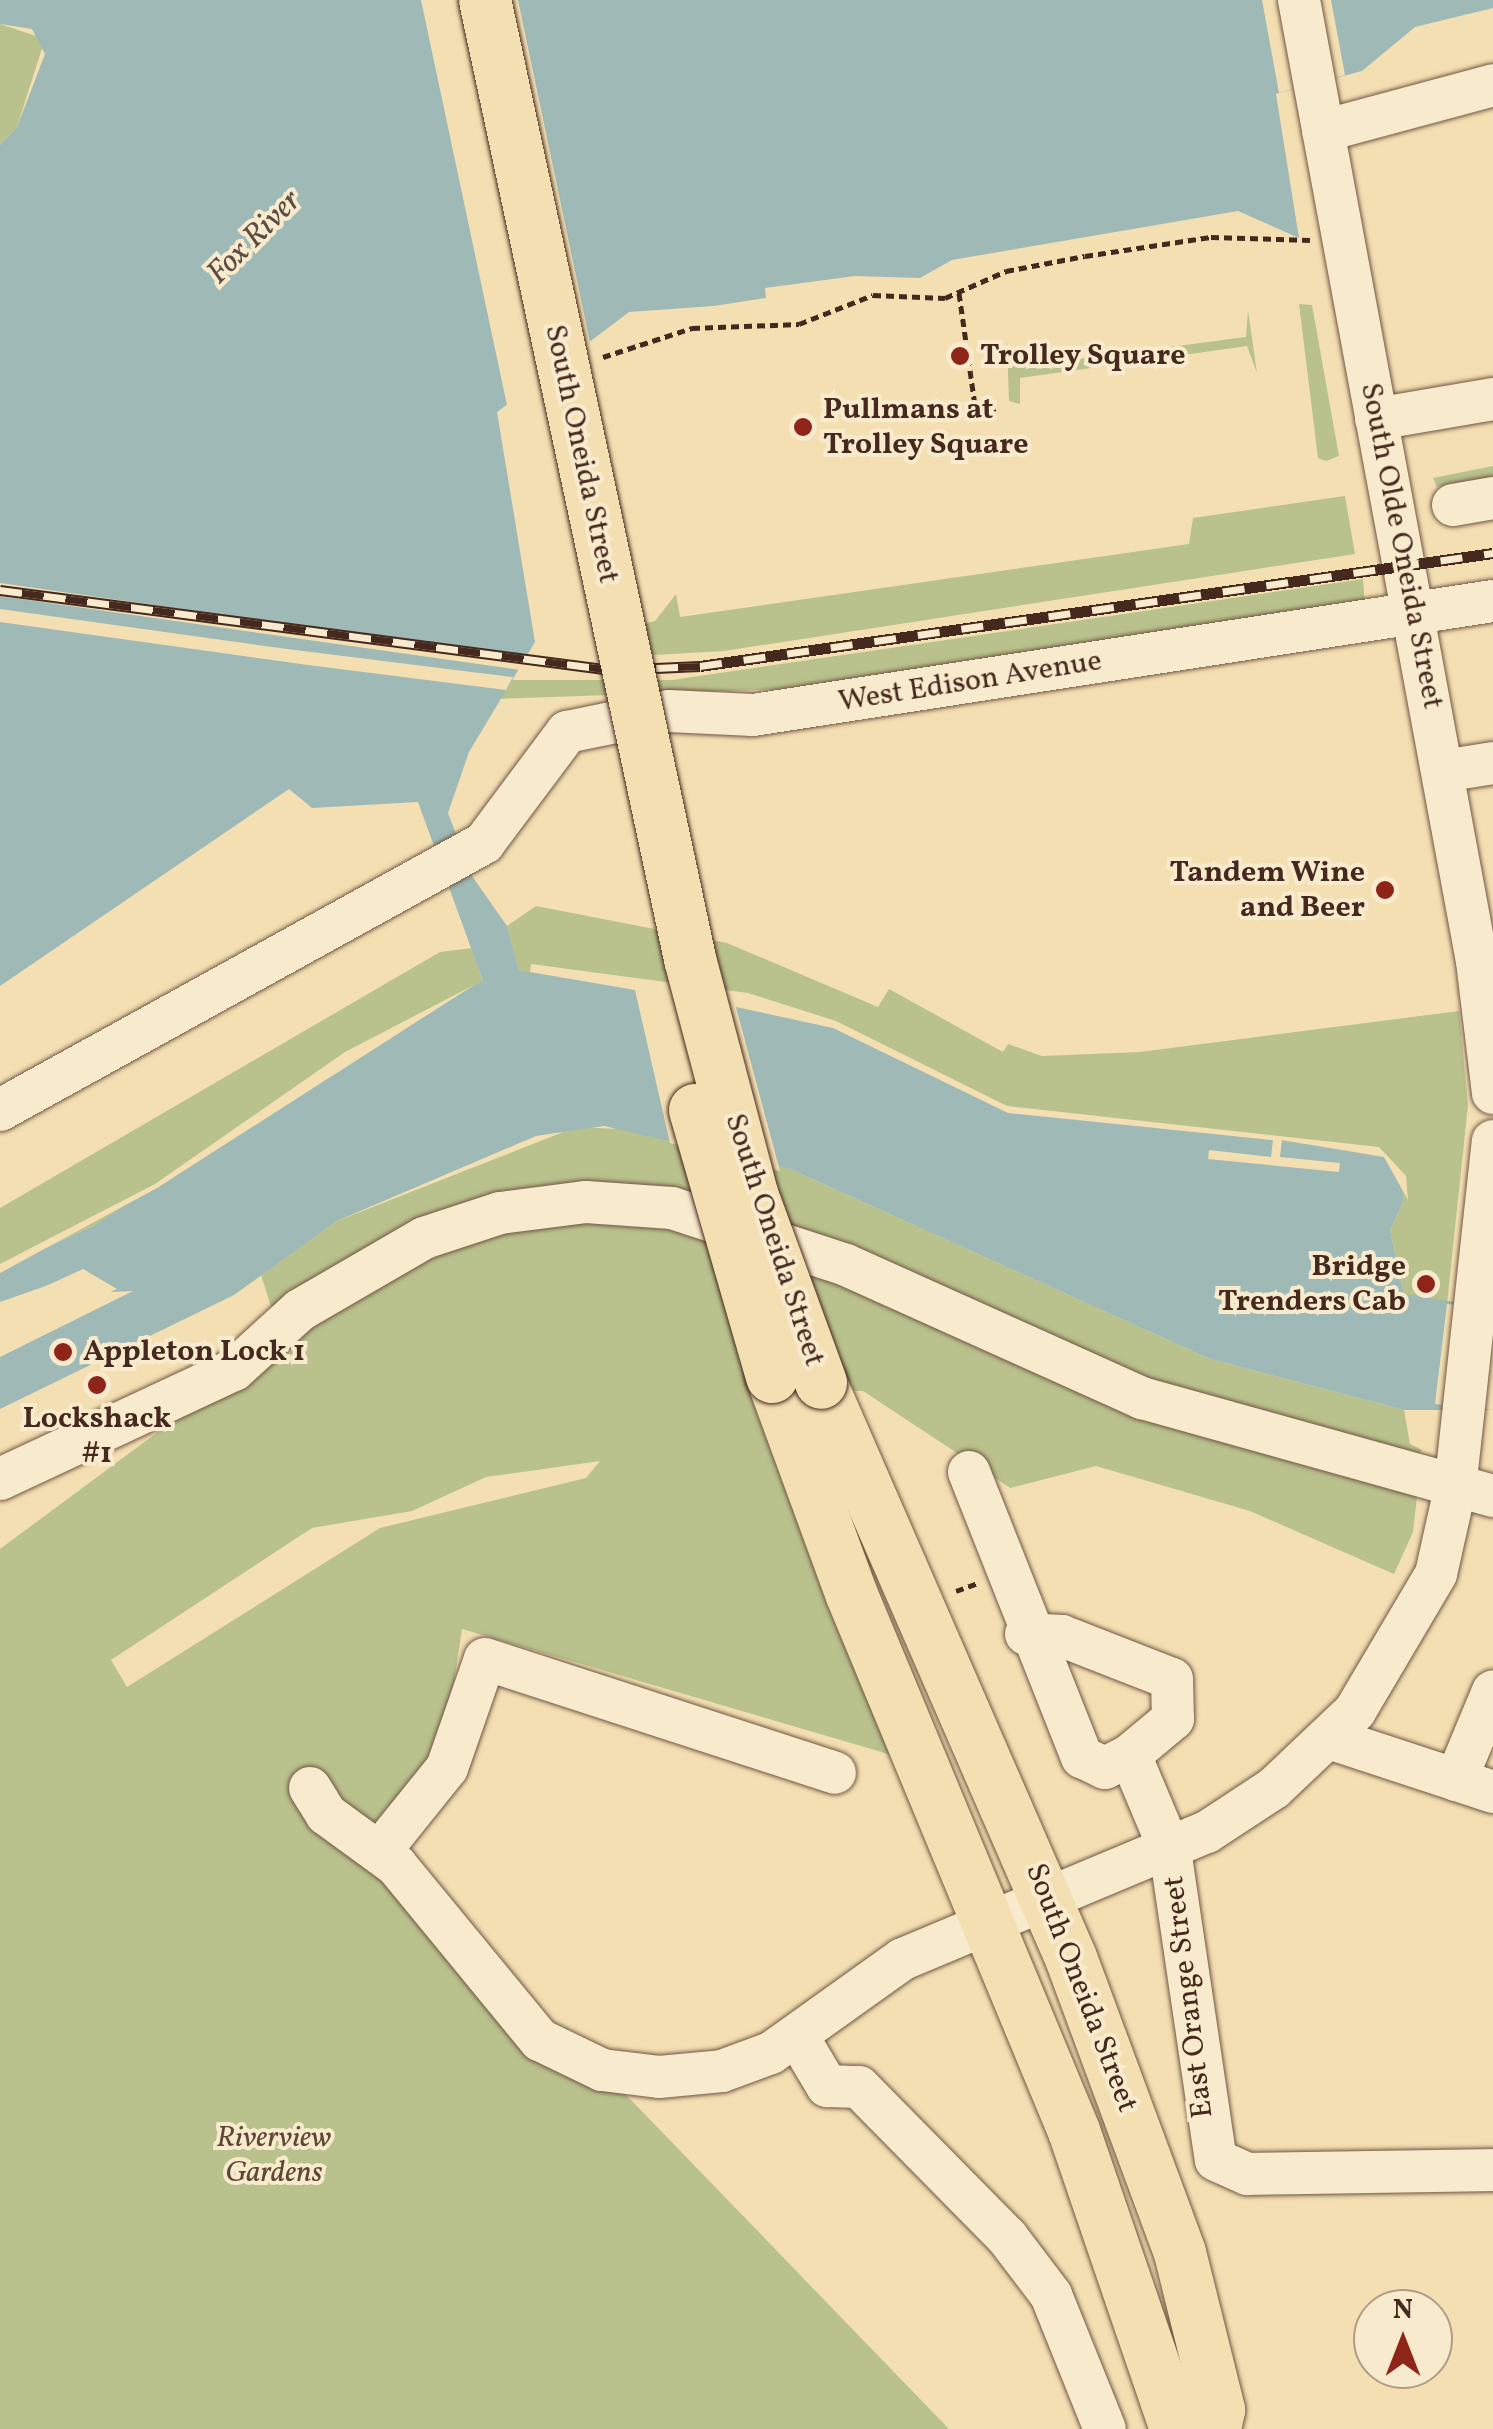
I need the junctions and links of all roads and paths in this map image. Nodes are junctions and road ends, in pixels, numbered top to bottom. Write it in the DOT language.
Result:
graph roads {
  1 [pos="454,0"];
  2 [pos="485,0"];
  3 [pos="1299,0"];
  4 [pos="1493,85"];
  5 [pos="1323,131"];
  6 [pos="1342,236"];
  7 [pos="958,294"];
  8 [pos="604,377"];
  9 [pos="1493,398"];
  10 [pos="996,408"];
  11 [pos="1376,419"];
  12 [pos="1493,601"];
  13 [pos="1415,615"];
  14 [pos="1493,763"];
  15 [pos="1443,771"];
  16 [pos="1479,893"];
  17 [pos="1485,960"];
  18 [pos="1493,1093"];
  19 [pos="0,1110"];
  20 [pos="1493,1141"];
  21 [pos="1492,1189"];
  22 [pos="796,1380"];
  23 [pos="969,1472"];
  24 [pos="0,1480"];
  25 [pos="1474,1492"];
  26 [pos="836,1556"];
  27 [pos="1005,1574"];
  28 [pos="940,1599"];
  29 [pos="1026,1634"];
  30 [pos="1493,1691"];
  31 [pos="1329,1738"];
  32 [pos="1130,1756"];
  33 [pos="836,1773"];
  34 [pos="1474,1786"];
  35 [pos="310,1788"];
  36 [pos="381,1850"];
  37 [pos="1170,1850"];
  38 [pos="1047,1895"];
  39 [pos="986,1920"];
  40 [pos="799,2039"];
  41 [pos="1493,2170"];
  42 [pos="1169,2221"];
  43 [pos="1105,2429"];
  44 [pos="1176,2429"];
  45 [pos="1216,2429"];
  1 -- 22 [label="main road, South Oneida Street, bridge"];
  2 -- 22 [label="main road, South Oneida Street, bridge"];
  3 -- 5 [label="street, South Olde Oneida Street"];
  4 -- 5 [label="street"];
  5 -- 6 [label="street, South Olde Oneida Street"];
  6 -- 7 [label="path"];
  6 -- 11 [label="street, South Olde Oneida Street"];
  7 -- 8 [label="path"];
  7 -- 10 [label="path"];
  9 -- 11 [label="street"];
  11 -- 13 [label="street, South Olde Oneida Street"];
  12 -- 13 [label="street, West Edison Avenue"];
  13 -- 15 [label="street, South Olde Oneida Street"];
  13 -- 19 [label="street, West Edison Avenue"];
  14 -- 15 [label="street"];
  15 -- 16 [label="street, South Olde Oneida Street"];
  16 -- 17 [label="street, South Olde Oneida Street"];
  17 -- 18 [label="street, South Olde Oneida Street"];
  20 -- 21 [label="street"];
  21 -- 25 [label="street"];
  22 -- 26 [label="main road, South Oneida Street"];
  22 -- 38 [label="main road, South Oneida Street"];
  23 -- 27 [label="street"];
  24 -- 25 [label="street"];
  25 -- 31 [label="street"];
  26 -- 38 [label="main road"];
  26 -- 39 [label="main road, South Oneida Street"];
  27 -- 28 [label="path"];
  27 -- 29 [label="street"];
  29 -- 32 [label="street"];
  29 -- 32 [label="street"];
  30 -- 34 [label="street"];
  31 -- 34 [label="street"];
  31 -- 37 [label="street"];
  32 -- 37 [label="street"];
  33 -- 36 [label="street"];
  35 -- 36 [label="street"];
  36 -- 40 [label="street"];
  37 -- 38 [label="street"];
  37 -- 41 [label="street, East Orange Street"];
  38 -- 39 [label="street"];
  38 -- 42 [label="main road, South Oneida Street"];
  39 -- 40 [label="street"];
  39 -- 42 [label="main road"];
  39 -- 44 [label="main road, South Oneida Street"];
  40 -- 43 [label="street"];
  42 -- 45 [label="main road, South Oneida Street"];
}
